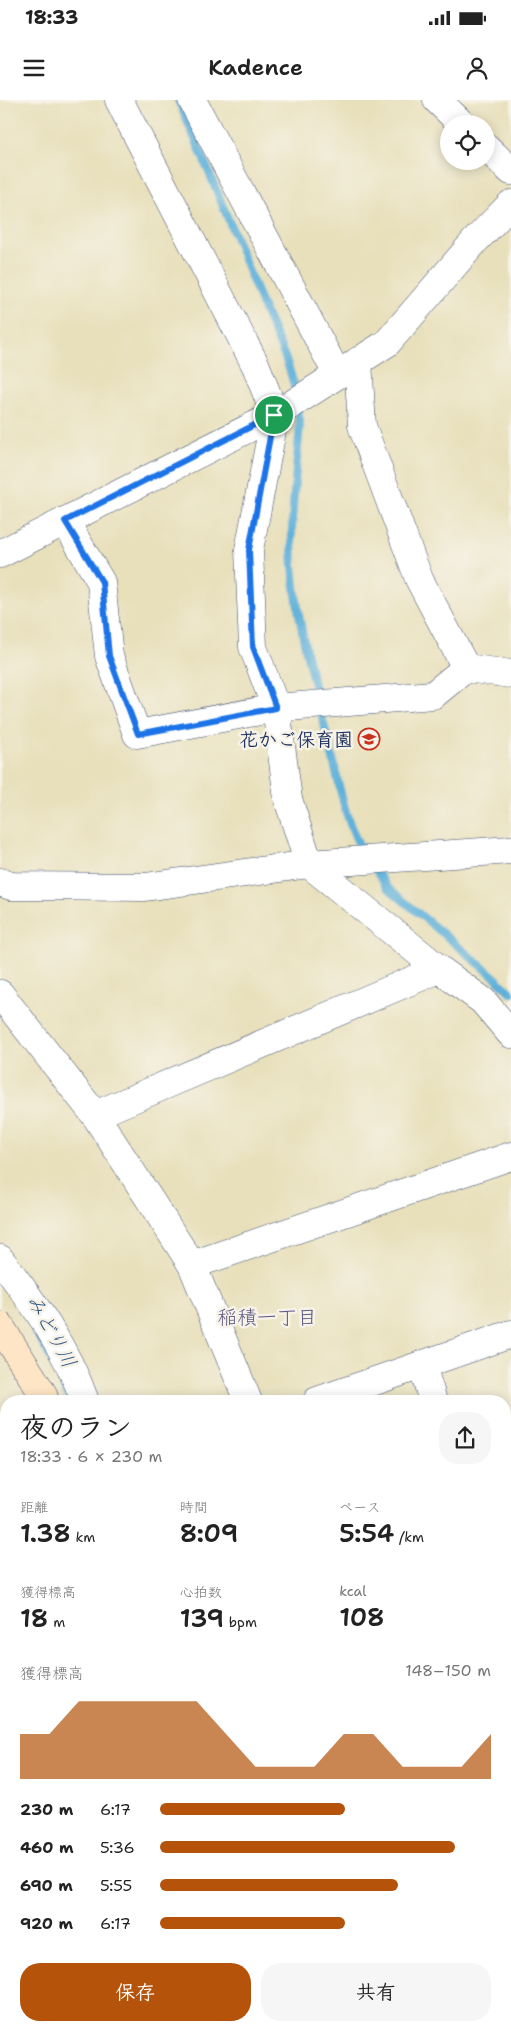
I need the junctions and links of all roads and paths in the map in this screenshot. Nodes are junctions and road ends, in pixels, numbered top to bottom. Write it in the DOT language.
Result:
graph roads {
  1 [pos="119,100"];
  2 [pos="192,100"];
  3 [pos="437,100"];
  4 [pos="453,115"];
  5 [pos="495,156"];
  6 [pos="511,171"];
  7 [pos="511,204"];
  8 [pos="348,368"];
  9 [pos="274,415"];
  10 [pos="65,521"];
  11 [pos="0,554"];
  12 [pos="466,668"];
  13 [pos="511,674"];
  14 [pos="276,708"];
  15 [pos="511,850"];
  16 [pos="310,864"];
  17 [pos="0,882"];
  18 [pos="439,969"];
  19 [pos="0,994"];
  20 [pos="511,1034"];
  21 [pos="95,1115"];
  22 [pos="511,1156"];
  23 [pos="0,1259"];
  24 [pos="192,1265"];
  25 [pos="0,1326"];
  26 [pos="511,1334"];
  27 [pos="422,1365"];
  28 [pos="43,1395"];
  29 [pos="83,1395"];
  30 [pos="246,1395"];
  31 [pos="334,1395"];
  32 [pos="431,1395"];
  1 -- 9 [label="street"];
  2 -- 8 [label="street"];
  3 -- 4 [label="street"];
  5 -- 6 [label="street"];
  7 -- 8 [label="street"];
  8 -- 9 [label="street"];
  8 -- 12 [label="street"];
  9 -- 10 [label="street"];
  9 -- 14 [label="street"];
  10 -- 11 [label="street"];
  10 -- 14 [label="street"];
  12 -- 13 [label="street"];
  12 -- 14 [label="street"];
  14 -- 16 [label="street"];
  15 -- 16 [label="street"];
  16 -- 17 [label="street"];
  16 -- 18 [label="street"];
  18 -- 20 [label="street"];
  18 -- 21 [label="street"];
  19 -- 21 [label="street"];
  21 -- 24 [label="street"];
  22 -- 24 [label="street"];
  23 -- 29 [label="street"];
  24 -- 30 [label="street"];
  25 -- 28 [label="street"];
  26 -- 27 [label="street"];
  27 -- 31 [label="street"];
  27 -- 32 [label="street"];
}
